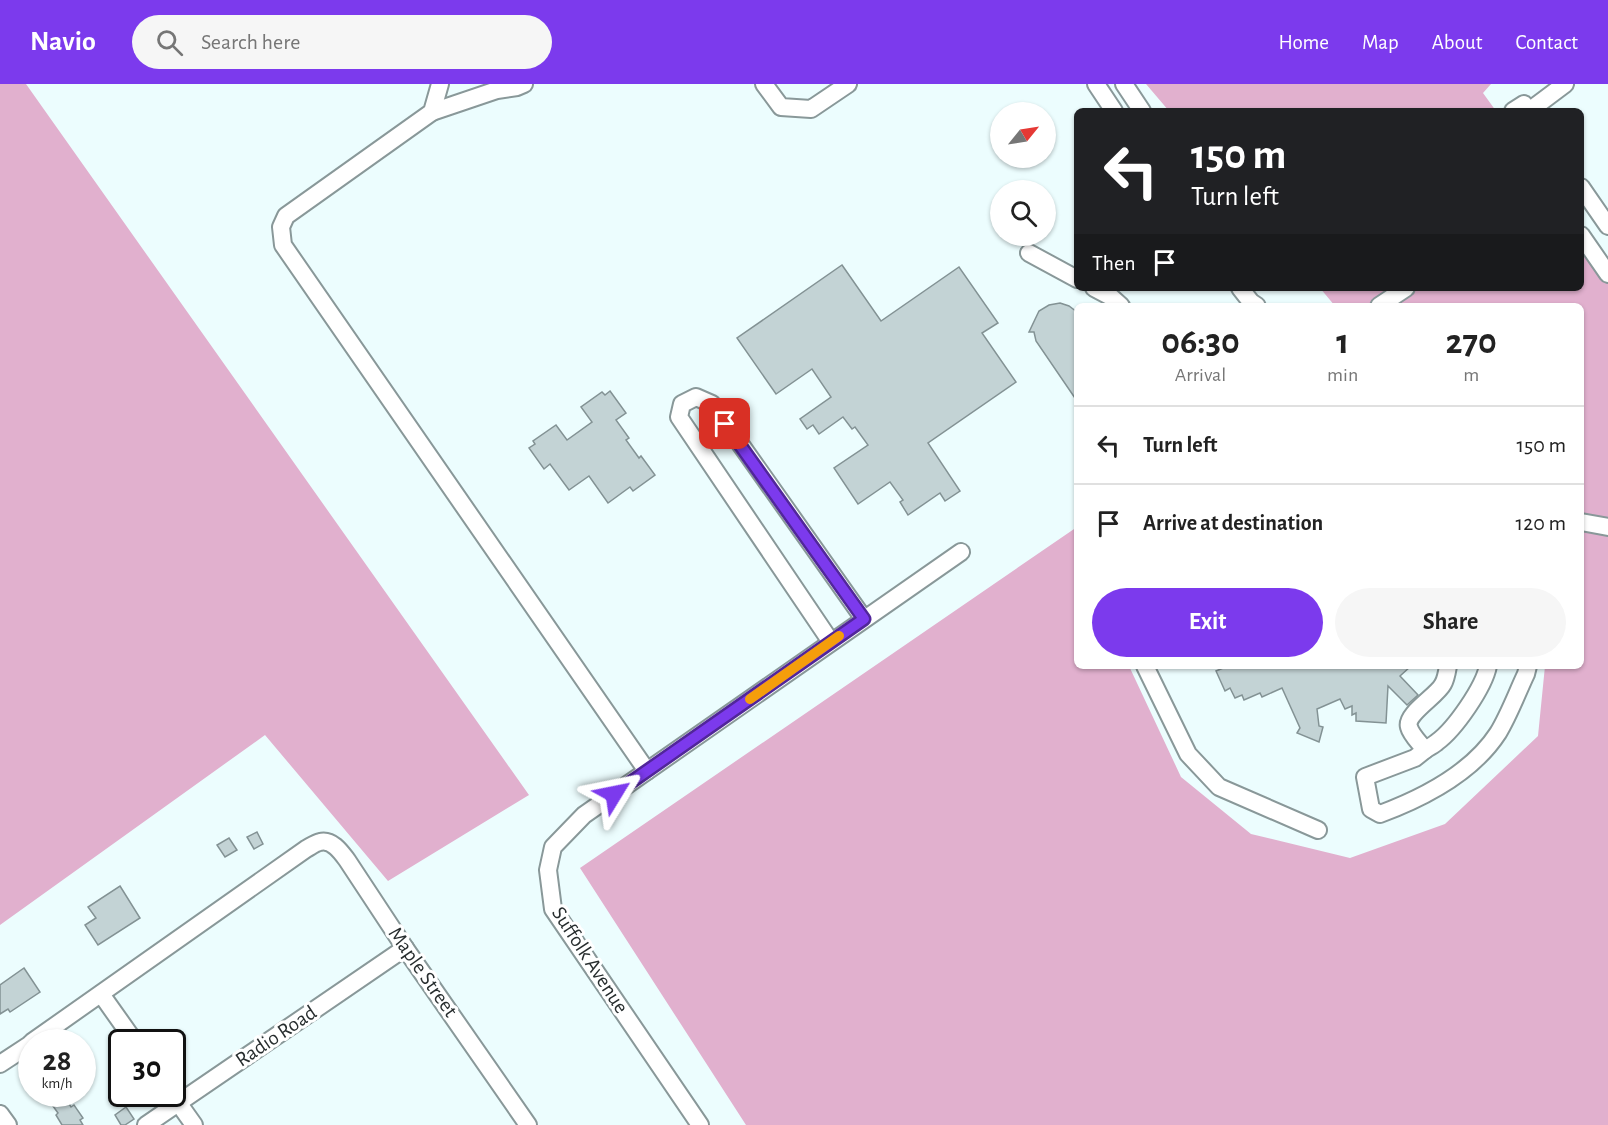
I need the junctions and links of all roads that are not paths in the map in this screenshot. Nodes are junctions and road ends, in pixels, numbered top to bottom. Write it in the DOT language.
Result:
graph roads {
  1 [pos="440,84"];
  2 [pos="524,84"];
  3 [pos="764,84"];
  4 [pos="848,84"];
  5 [pos="1096,84"];
  6 [pos="1124,84"];
  7 [pos="1565,84"];
  8 [pos="1112,108"];
  9 [pos="1140,108"];
  10 [pos="1533,108"];
  11 [pos="432,112"];
  12 [pos="1584,192"];
  13 [pos="1608,226"];
  14 [pos="1584,239"];
  15 [pos="1029,253"];
  16 [pos="1608,274"];
  17 [pos="1074,277"];
  18 [pos="1100,291"];
  19 [pos="1242,291"];
  20 [pos="1402,291"];
  21 [pos="1118,303"];
  22 [pos="1252,303"];
  23 [pos="1384,303"];
  24 [pos="1584,523"];
  25 [pos="1608,527"];
  26 [pos="961,552"];
  27 [pos="864,619"];
  28 [pos="831,642"];
  29 [pos="1147,669"];
  30 [pos="1447,669"];
  31 [pos="1487,669"];
  32 [pos="1527,669"];
  33 [pos="1425,750"];
  34 [pos="647,771"];
  35 [pos="1318,830"];
  36 [pos="405,948"];
  37 [pos="101,994"];
  38 [pos="52,1029"];
  39 [pos="126,1029"];
  40 [pos="18,1052"];
  41 [pos="0,1064"];
  42 [pos="186,1091"];
  43 [pos="165,1107"];
  44 [pos="181,1107"];
  45 [pos="0,1114"];
  46 [pos="8,1125"];
  47 [pos="146,1125"];
  48 [pos="194,1125"];
  49 [pos="528,1125"];
  50 [pos="700,1125"];
  1 -- 11 [label="street"];
  2 -- 11 [label="street"];
  3 -- 4 [label="street"];
  5 -- 8 [label="street"];
  6 -- 9 [label="street"];
  7 -- 10 [label="street"];
  11 -- 34 [label="street"];
  12 -- 13 [label="street"];
  14 -- 16 [label="street"];
  15 -- 17 [label="street"];
  18 -- 21 [label="street"];
  19 -- 22 [label="street"];
  20 -- 23 [label="street"];
  24 -- 25 [label="street"];
  26 -- 27 [label="street, Suffolk Avenue"];
  27 -- 28 [label="street, Suffolk Avenue"];
  27 -- 28 [label="street"];
  28 -- 34 [label="street, Suffolk Avenue"];
  29 -- 35 [label="street"];
  30 -- 33 [label="street"];
  31 -- 33 [label="street"];
  32 -- 33 [label="street"];
  34 -- 50 [label="street, Suffolk Avenue"];
  36 -- 37 [label="street, Maple Street"];
  36 -- 42 [label="street, Radio Road"];
  36 -- 49 [label="street, Maple Street"];
  37 -- 38 [label="street"];
  37 -- 39 [label="street"];
  40 -- 41 [label="street"];
  43 -- 47 [label="street, Radio Road"];
  44 -- 48 [label="street"];
  45 -- 46 [label="street"];
}
